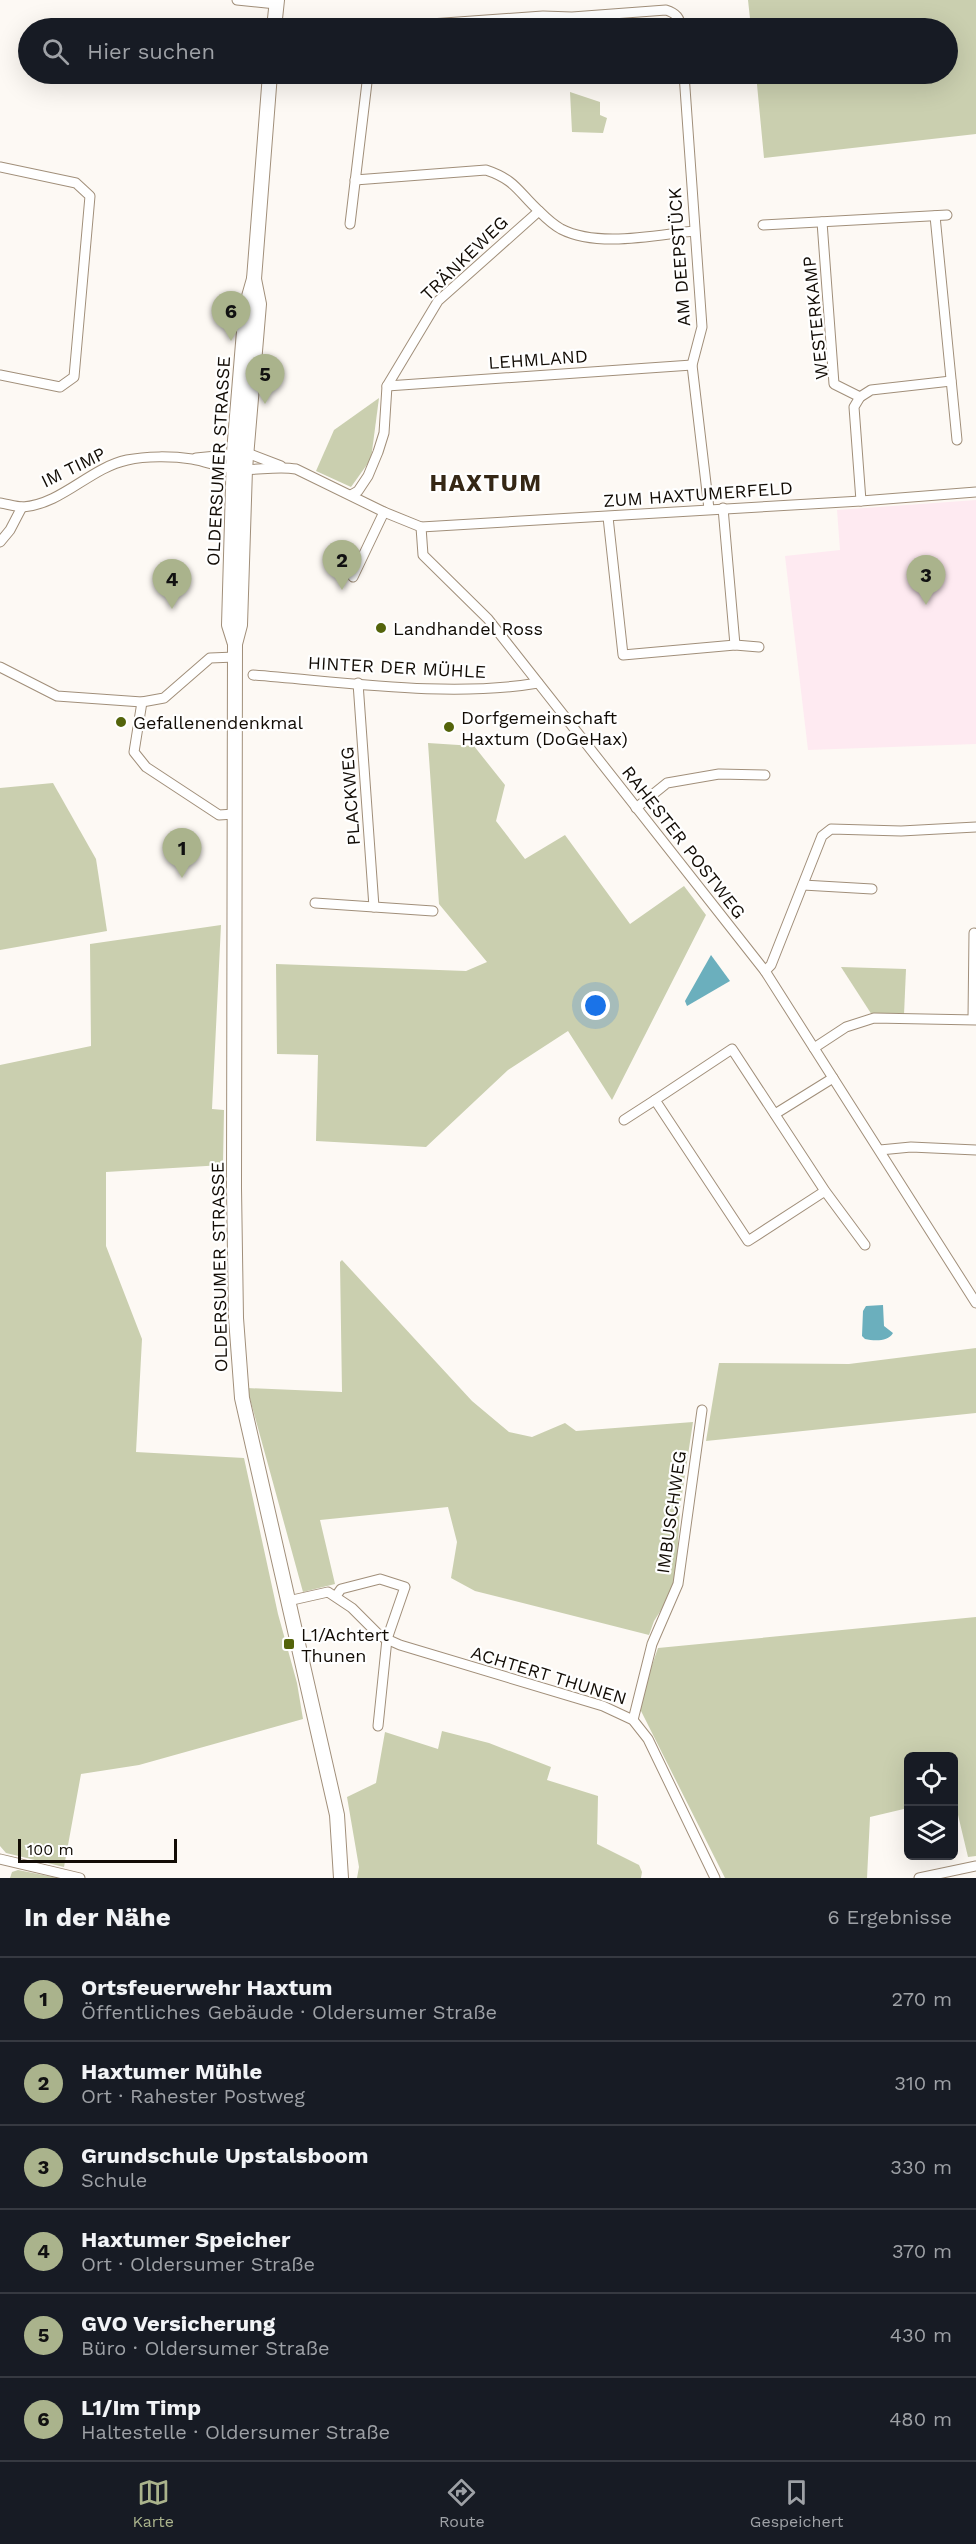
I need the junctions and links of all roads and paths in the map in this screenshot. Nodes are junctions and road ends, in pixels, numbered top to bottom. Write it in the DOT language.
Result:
graph roads {
  1 [pos="237,0"];
  2 [pos="277,2"];
  3 [pos="275,18"];
  4 [pos="515,18"];
  5 [pos="678,18"];
  6 [pos="269,84"];
  7 [pos="367,84"];
  8 [pos="685,84"];
  9 [pos="0,167"];
  10 [pos="355,180"];
  11 [pos="539,211"];
  12 [pos="948,215"];
  13 [pos="935,216"];
  14 [pos="822,222"];
  15 [pos="350,225"];
  16 [pos="763,225"];
  17 [pos="694,231"];
  18 [pos="692,365"];
  19 [pos="0,375"];
  20 [pos="951,381"];
  21 [pos="387,386"];
  22 [pos="860,397"];
  23 [pos="957,440"];
  24 [pos="240,453"];
  25 [pos="190,459"];
  26 [pos="283,467"];
  27 [pos="239,469"];
  28 [pos="976,492"];
  29 [pos="351,495"];
  30 [pos="861,501"];
  31 [pos="0,503"];
  32 [pos="22,507"];
  33 [pos="723,508"];
  34 [pos="709,509"];
  35 [pos="384,512"];
  36 [pos="608,516"];
  37 [pos="421,527"];
  38 [pos="0,542"];
  39 [pos="352,577"];
  40 [pos="735,645"];
  41 [pos="759,646"];
  42 [pos="235,651"];
  43 [pos="0,667"];
  44 [pos="254,675"];
  45 [pos="358,683"];
  46 [pos="538,683"];
  47 [pos="142,702"];
  48 [pos="765,774"];
  49 [pos="636,808"];
  50 [pos="234,814"];
  51 [pos="976,828"];
  52 [pos="803,885"];
  53 [pos="872,890"];
  54 [pos="315,903"];
  55 [pos="374,907"];
  56 [pos="433,911"];
  57 [pos="974,933"];
  58 [pos="765,971"];
  59 [pos="974,1020"];
  60 [pos="814,1048"];
  61 [pos="833,1078"];
  62 [pos="656,1100"];
  63 [pos="776,1114"];
  64 [pos="624,1119"];
  65 [pos="880,1150"];
  66 [pos="976,1150"];
  67 [pos="825,1191"];
  68 [pos="865,1245"];
  69 [pos="976,1303"];
  70 [pos="702,1410"];
  71 [pos="336,1596"];
  72 [pos="288,1600"];
  73 [pos="387,1640"];
  74 [pos="633,1720"];
  75 [pos="378,1726"];
  76 [pos="0,1859"];
  77 [pos="976,1866"];
  78 [pos="80,1878"];
  79 [pos="340,1878"];
  80 [pos="715,1878"];
  81 [pos="919,1878"];
  1 -- 2 [label="street"];
  2 -- 3 [label="main road"];
  4 -- 5 [label="street"];
  6 -- 24 [label="main road, OLDERSUMER STRASSE"];
  7 -- 10 [label="street"];
  8 -- 17 [label="street, AM DEEPSTÜCK"];
  9 -- 19 [label="street"];
  10 -- 11 [label="street"];
  10 -- 15 [label="street"];
  11 -- 17 [label="street"];
  11 -- 21 [label="street, TRÄNKEWEG"];
  12 -- 13 [label="street"];
  13 -- 14 [label="street"];
  13 -- 20 [label="street"];
  14 -- 16 [label="street"];
  14 -- 22 [label="street, WESTERKAMP"];
  17 -- 18 [label="street, AM DEEPSTÜCK"];
  18 -- 21 [label="street, LEHMLAND"];
  18 -- 34 [label="street, AM DEEPSTÜCK"];
  20 -- 22 [label="street"];
  20 -- 23 [label="street"];
  21 -- 29 [label="street, TRÄNKEWEG"];
  22 -- 30 [label="street"];
  24 -- 25 [label="street"];
  24 -- 26 [label="street"];
  24 -- 27 [label="main road, OLDERSUMER STRASSE"];
  25 -- 27 [label="street, IM TIMP"];
  25 -- 32 [label="street, IM TIMP"];
  26 -- 27 [label="street"];
  26 -- 29 [label="street"];
  27 -- 42 [label="main road, OLDERSUMER STRASSE"];
  28 -- 30 [label="street, ZUM HAXTUMERFELD"];
  29 -- 35 [label="street"];
  30 -- 33 [label="street, ZUM HAXTUMERFELD"];
  31 -- 32 [label="street, IM TIMP"];
  32 -- 38 [label="street"];
  33 -- 34 [label="street, ZUM HAXTUMERFELD"];
  33 -- 40 [label="street"];
  34 -- 36 [label="street, ZUM HAXTUMERFELD"];
  35 -- 37 [label="street"];
  35 -- 39 [label="street"];
  36 -- 37 [label="street, ZUM HAXTUMERFELD"];
  36 -- 40 [label="street"];
  37 -- 46 [label="street, RAHESTER POSTWEG"];
  40 -- 41 [label="street"];
  42 -- 47 [label="street"];
  42 -- 50 [label="main road, OLDERSUMER STRASSE"];
  43 -- 47 [label="street"];
  44 -- 45 [label="street, HINTER DER MÜHLE"];
  45 -- 46 [label="street, HINTER DER MÜHLE"];
  45 -- 55 [label="street, PLACKWEG"];
  46 -- 49 [label="street, RAHESTER POSTWEG"];
  47 -- 50 [label="street"];
  48 -- 49 [label="street"];
  49 -- 58 [label="street, RAHESTER POSTWEG"];
  50 -- 72 [label="main road, OLDERSUMER STRASSE"];
  51 -- 52 [label="street"];
  52 -- 53 [label="street"];
  52 -- 58 [label="street"];
  54 -- 55 [label="street"];
  55 -- 56 [label="street"];
  57 -- 59 [label="street"];
  58 -- 60 [label="street, RAHESTER POSTWEG"];
  59 -- 60 [label="street"];
  60 -- 61 [label="street, RAHESTER POSTWEG"];
  61 -- 63 [label="street"];
  61 -- 65 [label="street, RAHESTER POSTWEG"];
  62 -- 63 [label="street"];
  62 -- 64 [label="street"];
  62 -- 67 [label="street"];
  63 -- 67 [label="street"];
  65 -- 66 [label="street"];
  65 -- 69 [label="street, RAHESTER POSTWEG"];
  67 -- 68 [label="street"];
  70 -- 74 [label="street, IMBUSCHWEG"];
  71 -- 72 [label="street"];
  71 -- 73 [label="street, ACHTERT THUNEN"];
  71 -- 73 [label="street"];
  72 -- 79 [label="main road, OLDERSUMER STRASSE"];
  73 -- 74 [label="street, ACHTERT THUNEN"];
  73 -- 75 [label="street"];
  74 -- 80 [label="street, ACHTERT THUNEN"];
  76 -- 78 [label="street"];
  77 -- 81 [label="street"];
}
